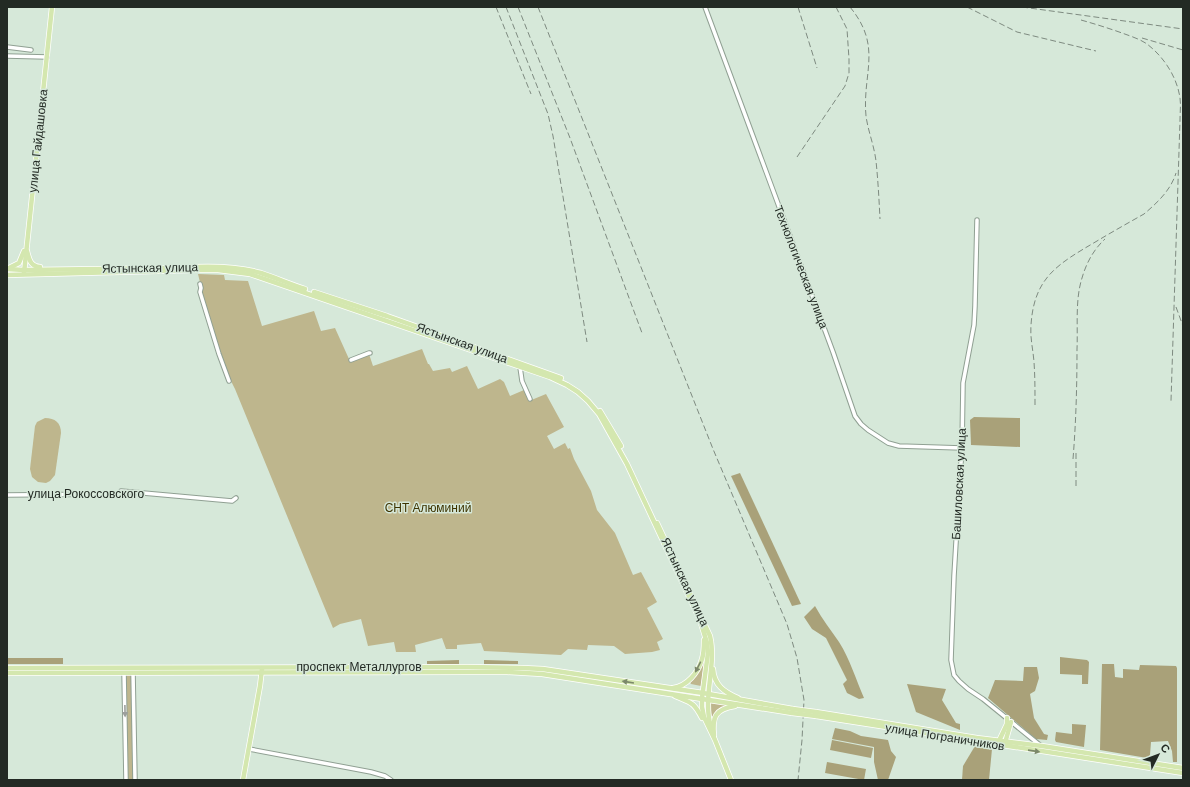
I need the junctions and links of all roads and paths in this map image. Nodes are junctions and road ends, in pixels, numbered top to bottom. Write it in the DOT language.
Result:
graph roads {
  1 [pos="52,7"];
  2 [pos="705,7"];
  3 [pos="7,47"];
  4 [pos="31,50"];
  5 [pos="7,56"];
  6 [pos="47,57"];
  7 [pos="977,220"];
  8 [pos="26,246"];
  9 [pos="7,269"];
  10 [pos="53,269"];
  11 [pos="24,272"];
  12 [pos="7,275"];
  13 [pos="200,284"];
  14 [pos="370,353"];
  15 [pos="351,360"];
  16 [pos="520,367"];
  17 [pos="228,380"];
  18 [pos="530,399"];
  19 [pos="962,448"];
  20 [pos="7,495"];
  21 [pos="236,498"];
  22 [pos="703,630"];
  23 [pos="712,662"];
  24 [pos="7,668"];
  25 [pos="124,670"];
  26 [pos="133,670"];
  27 [pos="262,670"];
  28 [pos="7,673"];
  29 [pos="670,691"];
  30 [pos="705,696"];
  31 [pos="745,701"];
  32 [pos="741,705"];
  33 [pos="792,711"];
  34 [pos="1009,720"];
  35 [pos="715,740"];
  36 [pos="998,743"];
  37 [pos="1005,744"];
  38 [pos="1042,746"];
  39 [pos="249,749"];
  40 [pos="1118,761"];
  41 [pos="1135,764"];
  42 [pos="1183,768"];
  43 [pos="1183,773"];
  44 [pos="126,780"];
  45 [pos="135,780"];
  46 [pos="243,780"];
  47 [pos="391,780"];
  48 [pos="731,780"];
  1 -- 6 [label="main road, улица Гайдашовка"];
  2 -- 19 [label="street, Технологическая улица"];
  3 -- 4 [label="street"];
  5 -- 6 [label="street"];
  6 -- 8 [label="main road, улица Гайдашовка"];
  7 -- 19 [label="street, Башиловская улица"];
  8 -- 9 [label="main road"];
  8 -- 10 [label="main road"];
  8 -- 11 [label="main road, улица Гайдашовка"];
  9 -- 11 [label="main road, Ястынская улица"];
  10 -- 11 [label="main road, Ястынская улица"];
  10 -- 23 [label="main road, Ястынская улица"];
  11 -- 12 [label="main road, Ястынская улица"];
  11 -- 16 [label="main road, Ястынская улица"];
  13 -- 17 [label="street"];
  14 -- 15 [label="street"];
  16 -- 18 [label="street"];
  16 -- 22 [label="main road, Ястынская улица"];
  19 -- 34 [label="street, Башиловская улица"];
  20 -- 21 [label="street, улица Рокоссовского"];
  22 -- 29 [label="main road, one-way"];
  22 -- 30 [label="main road, Ястынская улица"];
  23 -- 30 [label="main road, Ястынская улица"];
  23 -- 31 [label="main road"];
  24 -- 25 [label="main road, проспект Металлургов"];
  25 -- 26 [label="main road, проспект Металлургов"];
  25 -- 28 [label="main road, проспект Металлургов"];
  25 -- 44 [label="street, one-way"];
  26 -- 27 [label="main road, проспект Металлургов"];
  26 -- 45 [label="street"];
  27 -- 29 [label="main road, проспект Металлургов"];
  27 -- 39 [label="main road"];
  29 -- 30 [label="main road, проспект Металлургов"];
  29 -- 35 [label="main road"];
  30 -- 31 [label="main road, улица Пограничников"];
  30 -- 32 [label="main road, улица Пограничников"];
  30 -- 35 [label="main road"];
  31 -- 33 [label="main road, улица Пограничников"];
  32 -- 33 [label="main road, улица Пограничников"];
  32 -- 35 [label="main road"];
  33 -- 36 [label="main road, улица Пограничников, bridge"];
  34 -- 36 [label="main road"];
  34 -- 37 [label="main road"];
  34 -- 38 [label="street, Башиловская улица"];
  35 -- 48 [label="main road"];
  36 -- 37 [label="main road, улица Пограничников"];
  37 -- 38 [label="main road, улица Пограничников"];
  37 -- 40 [label="main road, улица Пограничников, one-way"];
  38 -- 40 [label="main road, улица Пограничников"];
  39 -- 46 [label="main road"];
  39 -- 47 [label="street"];
  40 -- 41 [label="main road, улица Пограничников"];
  41 -- 42 [label="main road, улица Пограничников"];
  41 -- 43 [label="main road, улица Пограничников"];
}
